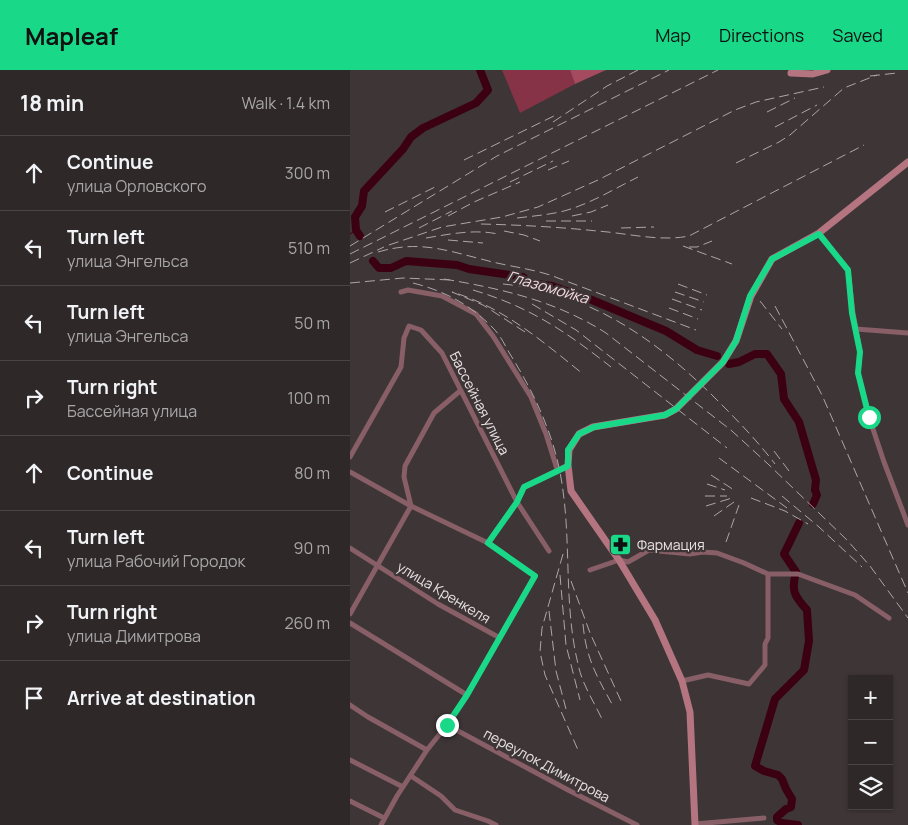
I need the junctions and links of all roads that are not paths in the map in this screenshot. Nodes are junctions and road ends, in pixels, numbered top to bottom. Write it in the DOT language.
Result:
graph roads {
  1 [pos="827,70"];
  2 [pos="791,73"];
  3 [pos="908,162"];
  4 [pos="819,234"];
  5 [pos="401,292"];
  6 [pos="856,329"];
  7 [pos="908,333"];
  8 [pos="460,391"];
  9 [pos="350,457"];
  10 [pos="568,466"];
  11 [pos="557,469"];
  12 [pos="350,472"];
  13 [pos="517,502"];
  14 [pos="411,506"];
  15 [pos="908,525"];
  16 [pos="488,543"];
  17 [pos="350,548"];
  18 [pos="549,551"];
  19 [pos="619,560"];
  20 [pos="378,564"];
  21 [pos="590,570"];
  22 [pos="768,574"];
  23 [pos="350,614"];
  24 [pos="889,618"];
  25 [pos="350,623"];
  26 [pos="500,638"];
  27 [pos="682,681"];
  28 [pos="467,695"];
  29 [pos="350,705"];
  30 [pos="447,725"];
  31 [pos="427,750"];
  32 [pos="350,760"];
  33 [pos="411,776"];
  34 [pos="403,787"];
  35 [pos="350,801"];
  36 [pos="384,818"];
  37 [pos="764,818"];
  38 [pos="695,824"];
  39 [pos="381,825"];
  40 [pos="496,825"];
  41 [pos="637,825"];
  1 -- 2 [label="street"];
  3 -- 4 [label="street"];
  4 -- 6 [label="street"];
  4 -- 10 [label="street"];
  5 -- 11 [label="street"];
  6 -- 7 [label="street"];
  6 -- 15 [label="street"];
  8 -- 9 [label="street, Бассейная улица"];
  8 -- 13 [label="street, Бассейная улица"];
  8 -- 14 [label="street"];
  10 -- 11 [label="street"];
  10 -- 19 [label="street"];
  11 -- 13 [label="street"];
  12 -- 14 [label="street"];
  13 -- 16 [label="street"];
  13 -- 18 [label="street, Бассейная улица"];
  14 -- 16 [label="street"];
  14 -- 20 [label="street, улица Кренкеля"];
  16 -- 26 [label="street"];
  17 -- 20 [label="street, улица Кренкеля"];
  19 -- 21 [label="street"];
  19 -- 22 [label="street"];
  19 -- 27 [label="street"];
  20 -- 23 [label="street, улица Кренкеля"];
  20 -- 26 [label="street, улица Кренкеля"];
  22 -- 24 [label="street"];
  22 -- 27 [label="street"];
  25 -- 28 [label="street"];
  26 -- 28 [label="street"];
  27 -- 38 [label="street"];
  28 -- 30 [label="street"];
  29 -- 31 [label="street"];
  30 -- 31 [label="street"];
  30 -- 41 [label="street, переулок Димитрова"];
  31 -- 33 [label="street"];
  32 -- 34 [label="street"];
  33 -- 34 [label="street"];
  33 -- 40 [label="street"];
  34 -- 36 [label="street"];
  35 -- 36 [label="street"];
  36 -- 39 [label="street"];
  37 -- 38 [label="street"];
}
